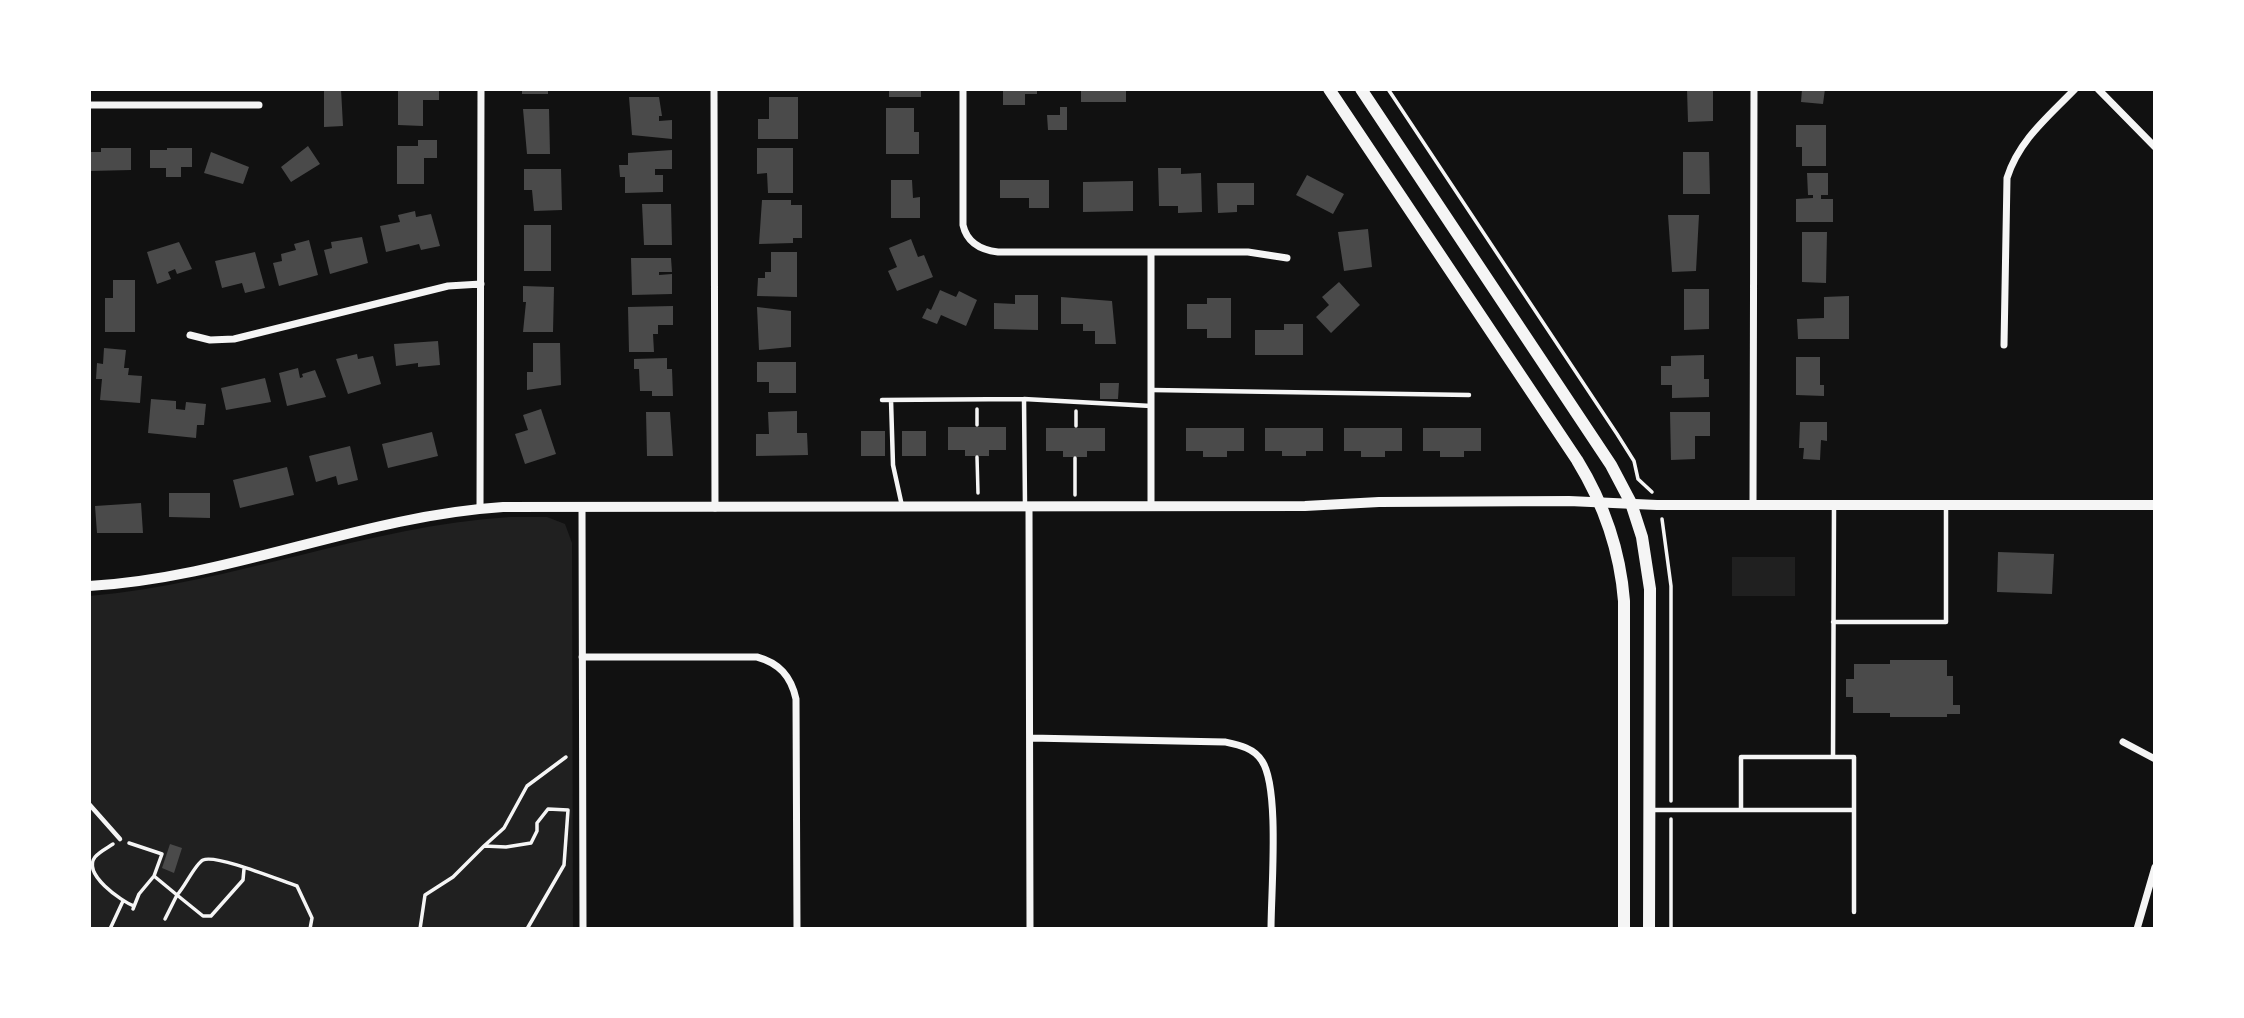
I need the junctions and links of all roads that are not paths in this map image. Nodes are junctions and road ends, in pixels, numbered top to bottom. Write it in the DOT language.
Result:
graph roads {
  1 [pos="481,89"];
  2 [pos="714,89"];
  3 [pos="963,89"];
  4 [pos="1329,89"];
  5 [pos="1361,89"];
  6 [pos="1754,89"];
  7 [pos="2075,89"];
  8 [pos="2098,89"];
  9 [pos="89,105"];
  10 [pos="259,105"];
  11 [pos="2155,147"];
  12 [pos="1151,252"];
  13 [pos="1287,258"];
  14 [pos="481,284"];
  15 [pos="190,335"];
  16 [pos="2004,345"];
  17 [pos="1151,390"];
  18 [pos="1469,395"];
  19 [pos="1024,399"];
  20 [pos="882,400"];
  21 [pos="891,400"];
  22 [pos="1151,406"];
  23 [pos="1599,502"];
  24 [pos="1631,503"];
  25 [pos="1753,505"];
  26 [pos="1834,505"];
  27 [pos="1946,505"];
  28 [pos="2155,505"];
  29 [pos="582,507"];
  30 [pos="902,507"];
  31 [pos="1027,507"];
  32 [pos="1151,507"];
  33 [pos="480,508"];
  34 [pos="715,508"];
  35 [pos="89,586"];
  36 [pos="1833,622"];
  37 [pos="582,657"];
  38 [pos="1030,738"];
  39 [pos="2123,742"];
  40 [pos="1833,757"];
  41 [pos="2155,759"];
  42 [pos="89,804"];
  43 [pos="1649,810"];
  44 [pos="1741,810"];
  45 [pos="1854,810"];
  46 [pos="120,839"];
  47 [pos="2155,867"];
  48 [pos="1854,912"];
  49 [pos="583,929"];
  50 [pos="797,929"];
  51 [pos="1030,929"];
  52 [pos="1271,929"];
  53 [pos="1624,929"];
  54 [pos="1649,929"];
  55 [pos="2137,929"];
  1 -- 14 [label="street"];
  2 -- 34 [label="street"];
  3 -- 12 [label="street"];
  4 -- 23 [label="main road"];
  5 -- 24 [label="main road"];
  6 -- 25 [label="street"];
  7 -- 16 [label="street"];
  8 -- 11 [label="street"];
  9 -- 10 [label="street"];
  12 -- 13 [label="street"];
  12 -- 17 [label="street"];
  14 -- 15 [label="street"];
  14 -- 33 [label="street"];
  17 -- 18 [label="lane"];
  17 -- 22 [label="street"];
  19 -- 21 [label="lane"];
  19 -- 22 [label="lane"];
  19 -- 31 [label="lane"];
  20 -- 21 [label="lane"];
  21 -- 30 [label="lane"];
  22 -- 32 [label="street"];
  23 -- 24 [label="street"];
  23 -- 32 [label="street"];
  23 -- 53 [label="main road"];
  24 -- 25 [label="street"];
  24 -- 43 [label="main road"];
  25 -- 26 [label="street"];
  26 -- 27 [label="street"];
  26 -- 36 [label="lane"];
  27 -- 28 [label="street"];
  27 -- 36 [label="lane"];
  29 -- 33 [label="street"];
  29 -- 34 [label="street"];
  29 -- 37 [label="street"];
  30 -- 31 [label="street"];
  30 -- 34 [label="street"];
  31 -- 32 [label="street"];
  31 -- 38 [label="street"];
  33 -- 35 [label="street"];
  36 -- 40 [label="lane"];
  37 -- 49 [label="street"];
  37 -- 50 [label="street"];
  38 -- 51 [label="street"];
  38 -- 52 [label="street"];
  39 -- 41 [label="street"];
  40 -- 44 [label="lane"];
  40 -- 45 [label="lane"];
  42 -- 46 [label="lane"];
  43 -- 44 [label="lane"];
  43 -- 54 [label="main road"];
  44 -- 45 [label="lane"];
  45 -- 48 [label="lane"];
  47 -- 55 [label="street"];
}
